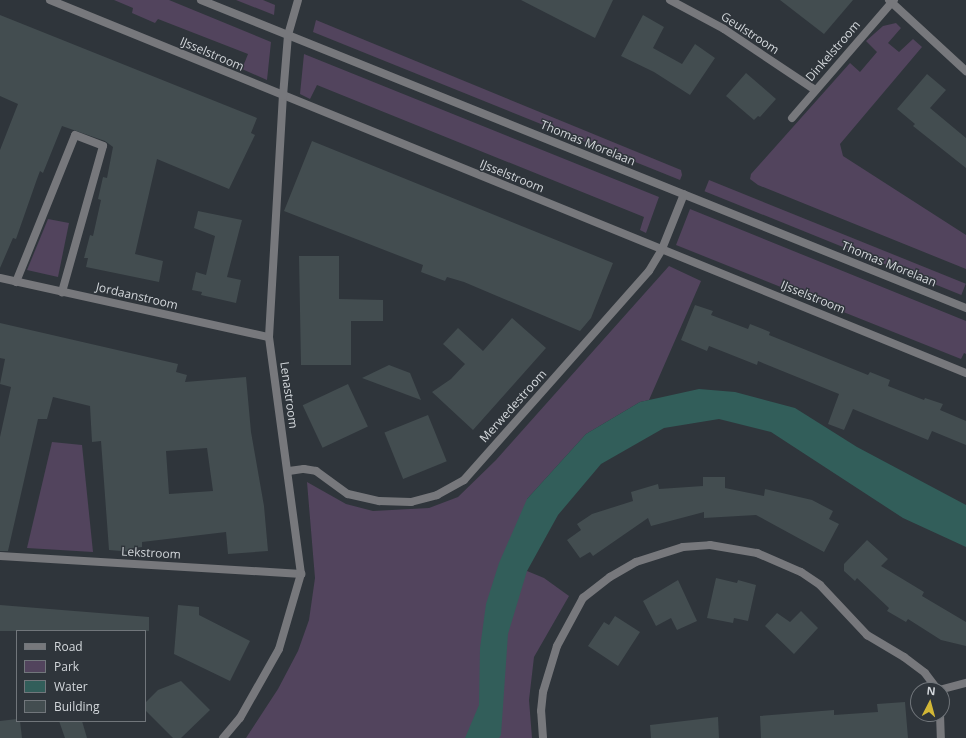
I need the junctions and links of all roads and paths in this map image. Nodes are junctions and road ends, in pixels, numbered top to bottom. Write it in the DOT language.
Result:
graph roads {
  1 [pos="50,0"];
  2 [pos="202,0"];
  3 [pos="298,0"];
  4 [pos="670,0"];
  5 [pos="891,1"];
  6 [pos="288,35"];
  7 [pos="966,71"];
  8 [pos="815,90"];
  9 [pos="283,96"];
  10 [pos="792,118"];
  11 [pos="684,194"];
  12 [pos="662,249"];
  13 [pos="0,278"];
  14 [pos="16,282"];
  15 [pos="62,292"];
  16 [pos="966,308"];
  17 [pos="269,337"];
  18 [pos="966,373"];
  19 [pos="289,471"];
  20 [pos="0,556"];
  21 [pos="300,574"];
  22 [pos="932,682"];
  23 [pos="966,683"];
  24 [pos="950,687"];
  25 [pos="940,722"];
  26 [pos="223,738"];
  27 [pos="544,738"];
  28 [pos="941,738"];
  1 -- 9 [label="street, IJsselstroom"];
  2 -- 6 [label="street, Thomas Morelaan"];
  3 -- 6 [label="street, Lenastroom"];
  4 -- 8 [label="street, Geulstroom"];
  5 -- 7 [label="street"];
  5 -- 8 [label="street, Dinkelstroom"];
  6 -- 9 [label="street, Lenastroom"];
  6 -- 11 [label="street, Thomas Morelaan"];
  8 -- 10 [label="street, Dinkelstroom"];
  9 -- 12 [label="street, IJsselstroom"];
  9 -- 17 [label="street, Lenastroom"];
  11 -- 12 [label="street, Merwedestroom"];
  11 -- 16 [label="street, Thomas Morelaan"];
  12 -- 18 [label="street, IJsselstroom"];
  12 -- 19 [label="street, Merwedestroom"];
  13 -- 14 [label="street, Jordaanstroom"];
  14 -- 15 [label="street, Jordaanstroom"];
  14 -- 15 [label="street"];
  15 -- 17 [label="street, Jordaanstroom"];
  17 -- 19 [label="street, Lenastroom"];
  19 -- 21 [label="street, Lenastroom"];
  20 -- 21 [label="street, Lekstroom"];
  21 -- 26 [label="street, Lenastroom"];
  22 -- 27 [label="street"];
  23 -- 24 [label="street"];
  25 -- 28 [label="street"];
}
